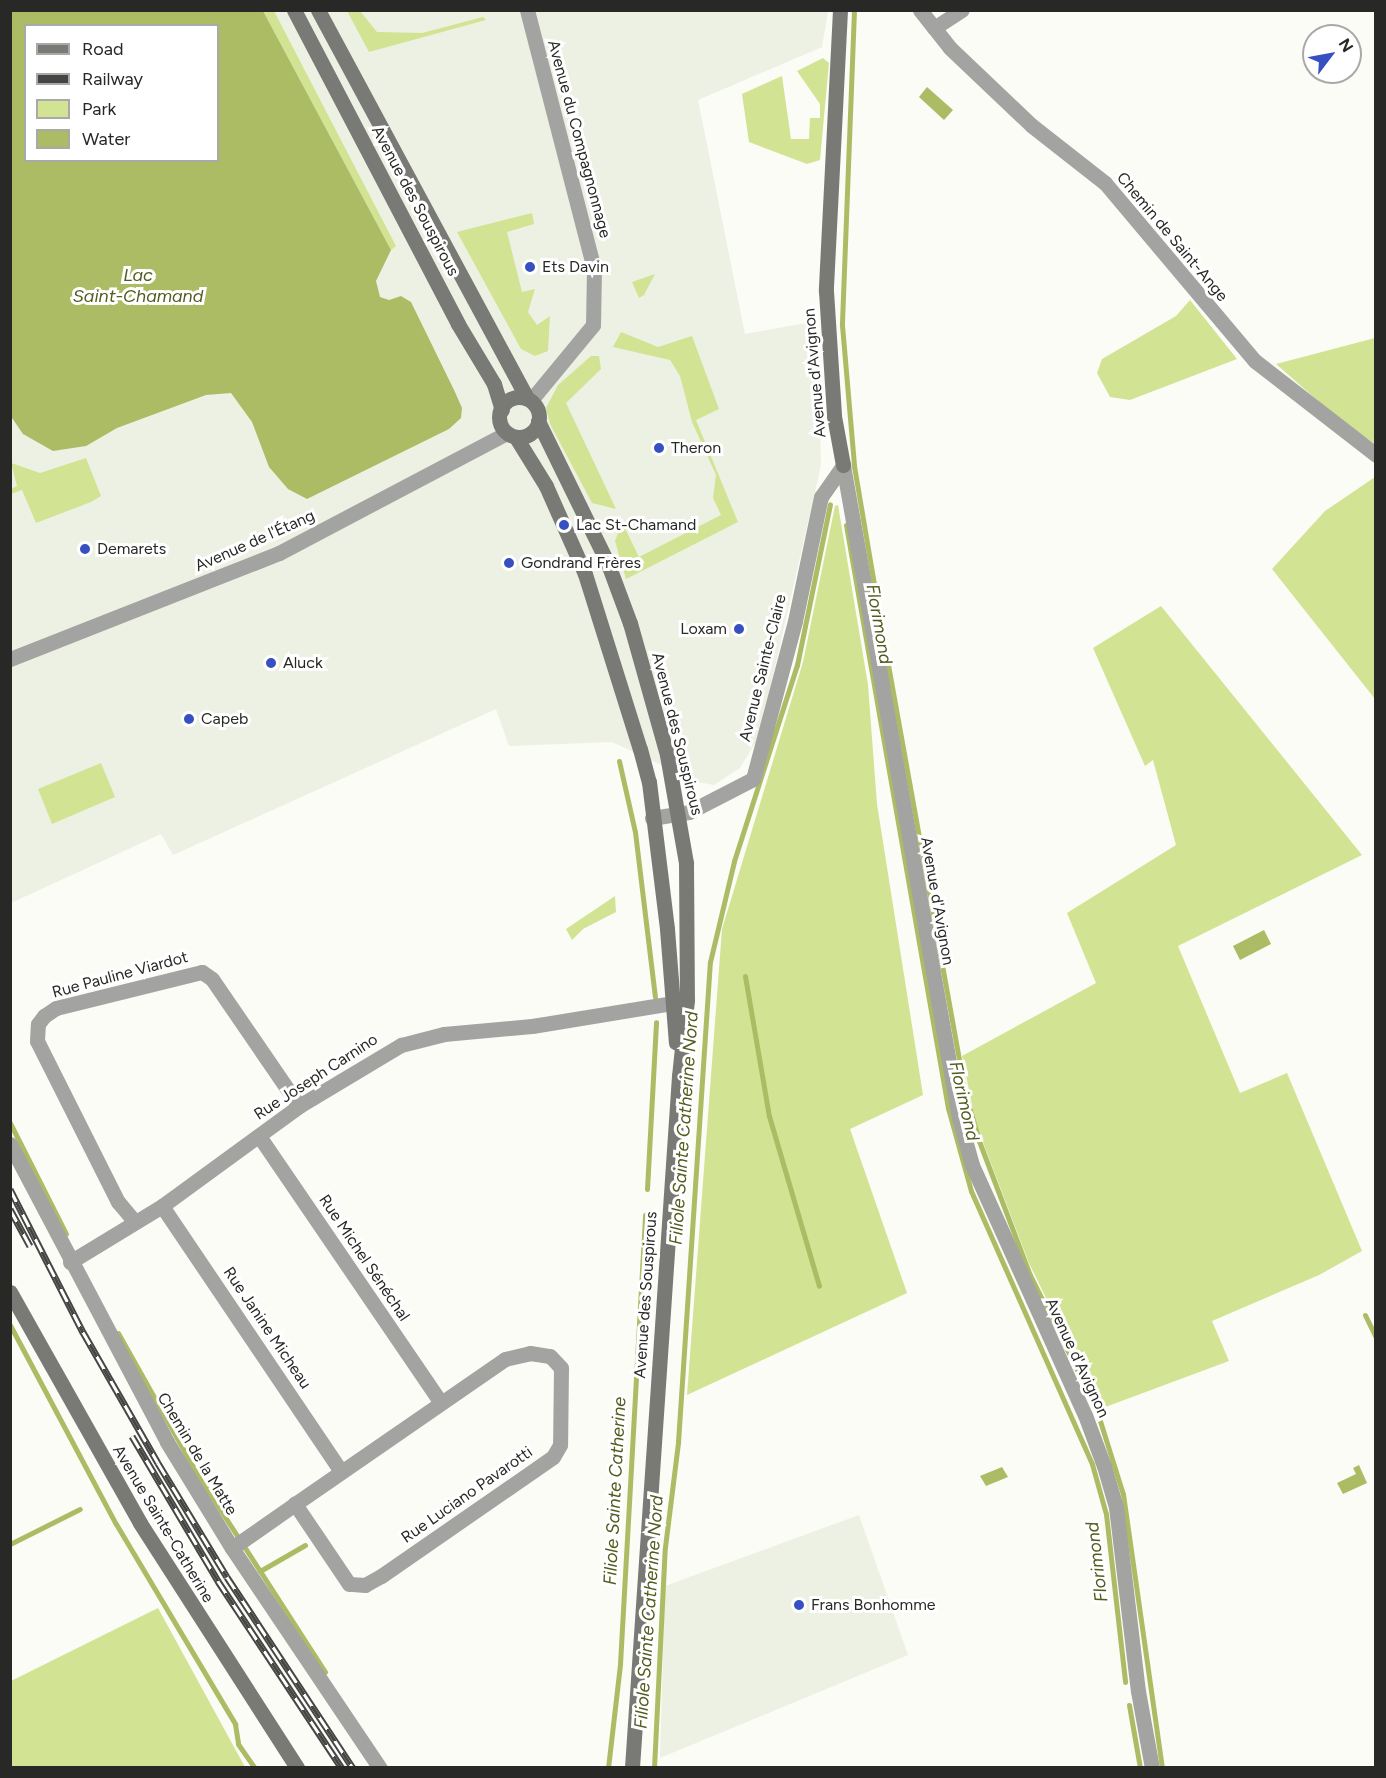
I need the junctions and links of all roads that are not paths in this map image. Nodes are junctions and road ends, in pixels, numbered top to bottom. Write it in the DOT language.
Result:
graph roads {
  1 [pos="294,10"];
  2 [pos="318,10"];
  3 [pos="527,10"];
  4 [pos="840,10"];
  5 [pos="920,10"];
  6 [pos="962,10"];
  7 [pos="934,28"];
  8 [pos="529,398"];
  9 [pos="502,410"];
  10 [pos="538,421"];
  11 [pos="511,437"];
  12 [pos="1376,455"];
  13 [pos="843,465"];
  14 [pos="10,659"];
  15 [pos="680,814"];
  16 [pos="652,818"];
  17 [pos="680,1002"];
  18 [pos="299,1106"];
  19 [pos="260,1136"];
  20 [pos="10,1144"];
  21 [pos="162,1206"];
  22 [pos="135,1222"];
  23 [pos="70,1262"];
  24 [pos="10,1292"];
  25 [pos="440,1401"];
  26 [pos="341,1471"];
  27 [pos="295,1504"];
  28 [pos="232,1548"];
  29 [pos="297,1767"];
  30 [pos="380,1767"];
  31 [pos="632,1767"];
  32 [pos="1152,1767"];
  1 -- 9 [label="main road, Avenue des Souspirous"];
  2 -- 8 [label="main road, Avenue des Souspirous"];
  3 -- 8 [label="street, Avenue du Compagnonnage"];
  4 -- 13 [label="main road, Avenue d'Avignon"];
  5 -- 7 [label="street, Chemin de Saint-Ange"];
  6 -- 7 [label="street"];
  7 -- 12 [label="street, Chemin de Saint-Ange"];
  8 -- 9 [label="main road"];
  8 -- 10 [label="main road"];
  9 -- 11 [label="main road"];
  10 -- 11 [label="main road"];
  10 -- 15 [label="main road, Avenue des Souspirous"];
  11 -- 14 [label="street, Avenue de l'Étang"];
  11 -- 16 [label="main road, Avenue des Souspirous"];
  13 -- 15 [label="street, Avenue Sainte-Claire"];
  13 -- 32 [label="street, Avenue d'Avignon"];
  15 -- 16 [label="street, Avenue Sainte-Claire"];
  15 -- 17 [label="main road, Avenue des Souspirous"];
  16 -- 17 [label="main road, Avenue des Souspirous"];
  17 -- 18 [label="street, Rue Joseph Carnino"];
  17 -- 31 [label="main road, Avenue des Souspirous"];
  18 -- 19 [label="street, Rue Joseph Carnino"];
  18 -- 22 [label="street, Rue Pauline Viardot"];
  19 -- 21 [label="street, Rue Joseph Carnino"];
  19 -- 25 [label="street, Rue Michel Sénéchal"];
  20 -- 23 [label="street, Chemin de la Matte"];
  21 -- 22 [label="street, Rue Joseph Carnino"];
  21 -- 26 [label="street, Rue Janine Micheau"];
  22 -- 23 [label="street, Rue Joseph Carnino"];
  23 -- 28 [label="street, Chemin de la Matte"];
  24 -- 29 [label="main road, Avenue Sainte-Catherine"];
  25 -- 26 [label="street, Rue Luciano Pavarotti"];
  25 -- 27 [label="street, Rue Luciano Pavarotti"];
  26 -- 27 [label="street, Rue Luciano Pavarotti"];
  27 -- 28 [label="street, Rue Luciano Pavarotti"];
  28 -- 30 [label="street, Chemin de la Matte"];
}
